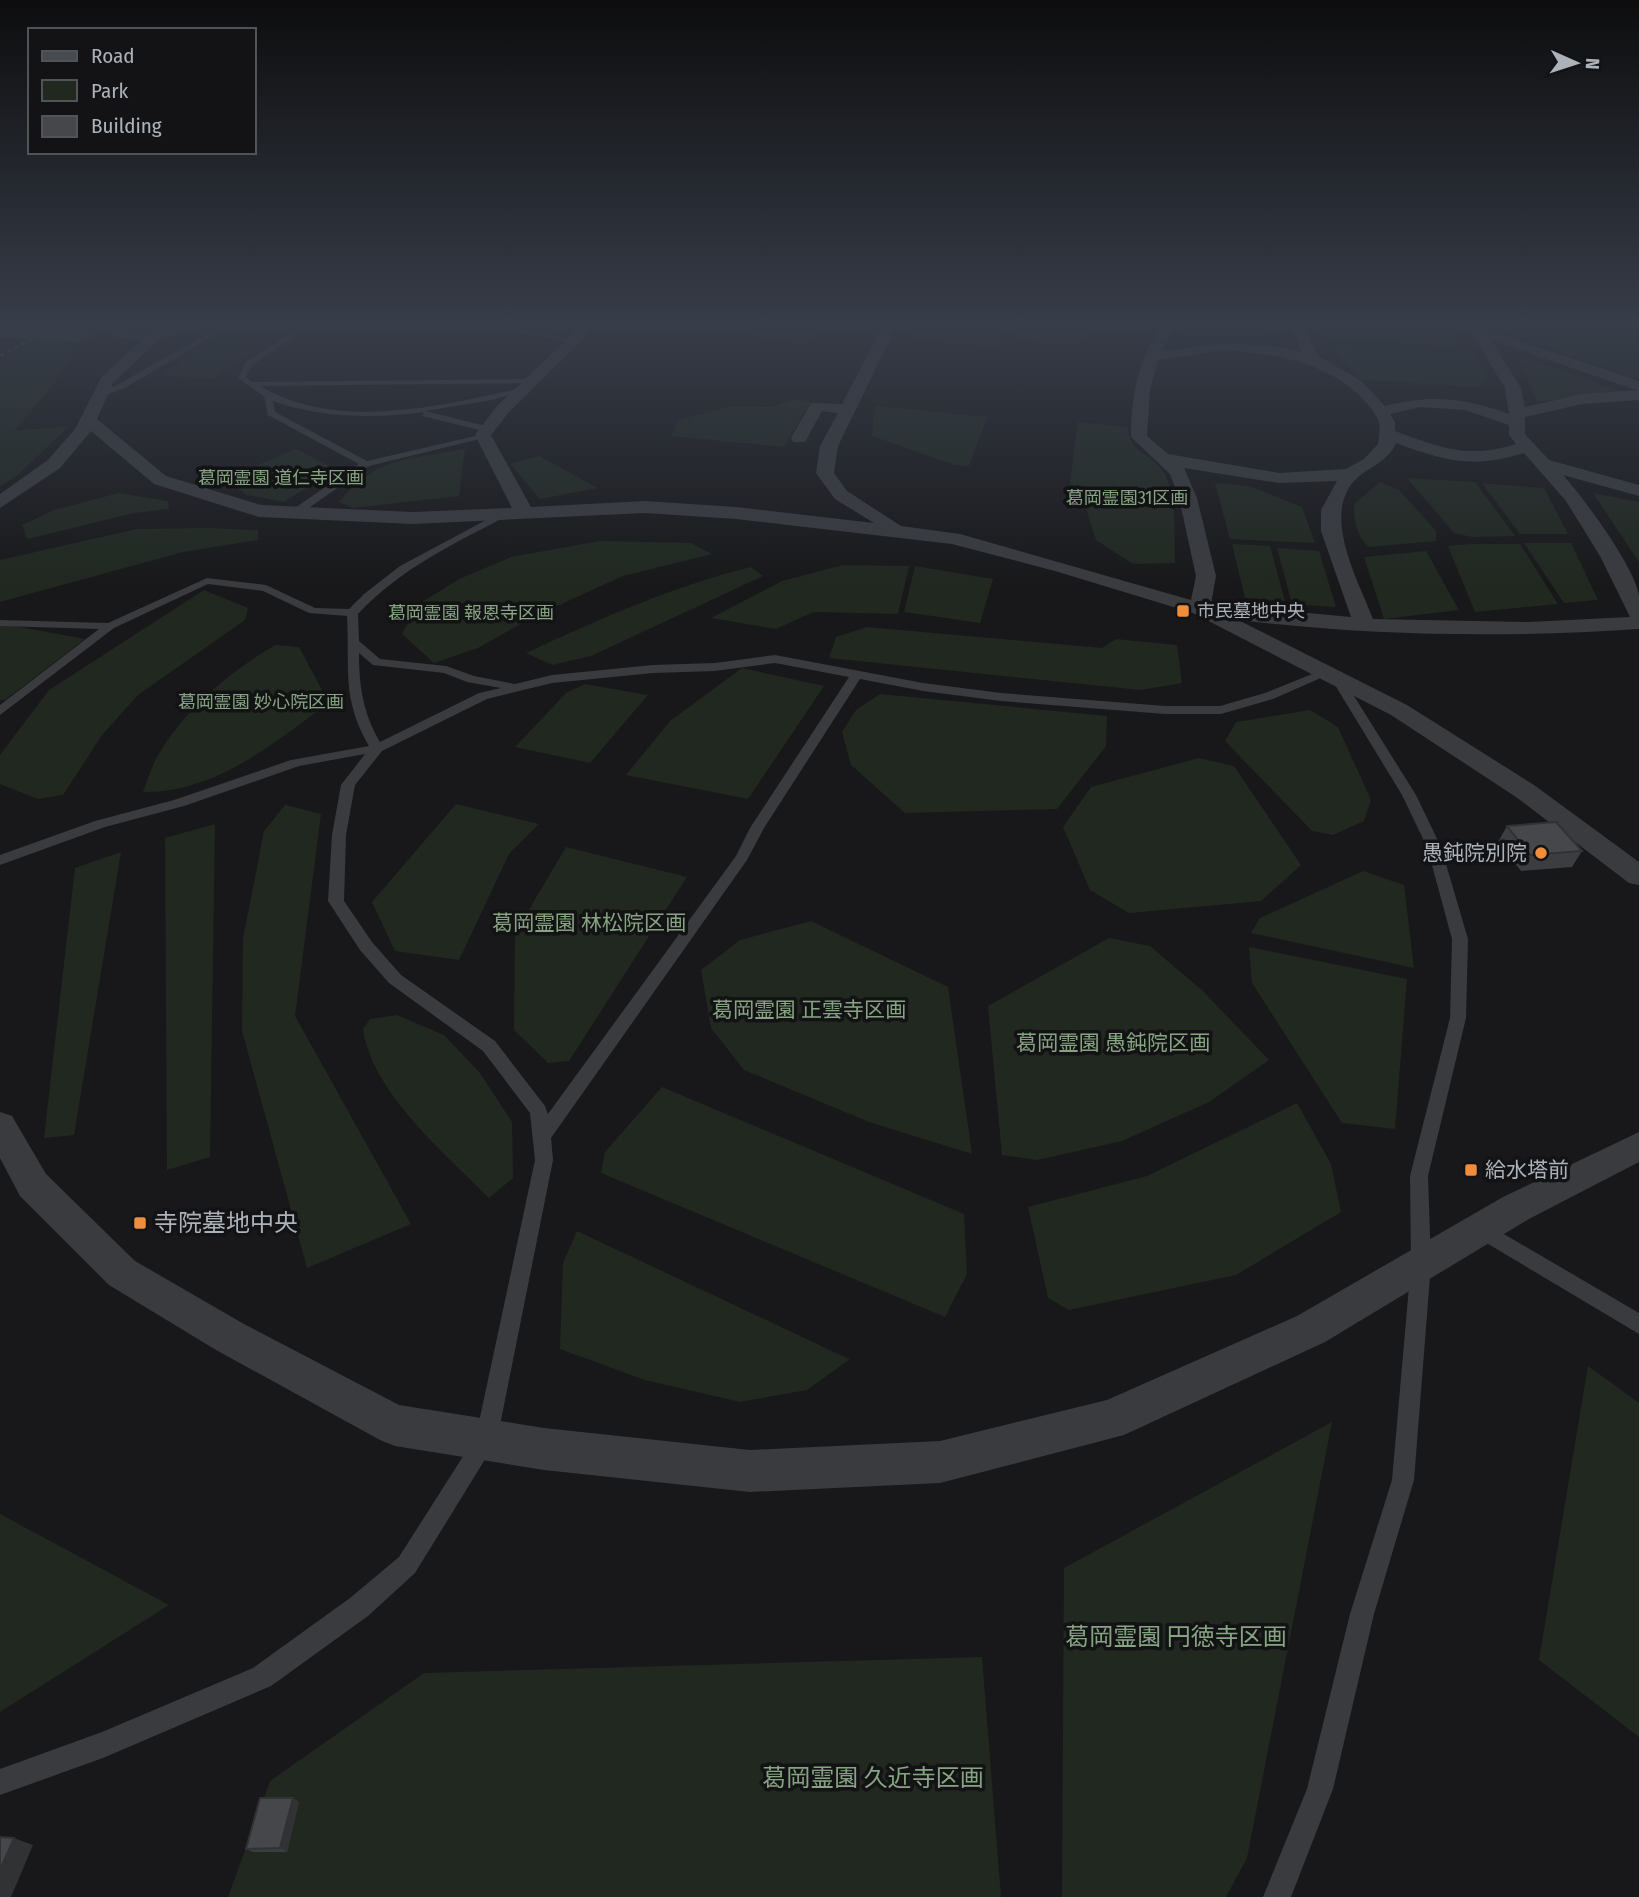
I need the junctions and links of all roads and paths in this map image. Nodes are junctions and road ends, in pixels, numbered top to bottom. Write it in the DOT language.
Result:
graph roads {
  1 [pos="93,410"];
  2 [pos="270,410"];
  3 [pos="316,410"];
  4 [pos="427,410"];
  5 [pos="506,410"];
  6 [pos="815,410"];
  7 [pos="845,410"];
  8 [pos="1138,410"];
  9 [pos="1379,410"];
  10 [pos="1391,410"];
  11 [pos="1484,410"];
  12 [pos="1516,410"];
  13 [pos="1544,410"];
  14 [pos="416,412"];
  15 [pos="1381,412"];
  16 [pos="1516,418"];
  17 [pos="88,421"];
  18 [pos="486,433"];
  19 [pos="1387,434"];
  20 [pos="799,438"];
  21 [pos="1526,447"];
  22 [pos="1158,456"];
  23 [pos="366,464"];
  24 [pos="1544,464"];
  25 [pos="1350,474"];
  26 [pos="1270,477"];
  27 [pos="1639,491"];
  28 [pos="0,502"];
  29 [pos="1330,510"];
  30 [pos="513,513"];
  31 [pos="293,514"];
  32 [pos="906,533"];
  33 [pos="1200,609"];
  34 [pos="352,613"];
  35 [pos="1639,615"];
  36 [pos="0,622"];
  37 [pos="1639,623"];
  38 [pos="1364,625"];
  39 [pos="110,626"];
  40 [pos="355,643"];
  41 [pos="856,675"];
  42 [pos="1332,676"];
  43 [pos="517,688"];
  44 [pos="0,711"];
  45 [pos="377,748"];
  46 [pos="0,860"];
  47 [pos="1639,876"];
  48 [pos="0,1126"];
  49 [pos="541,1138"];
  50 [pos="1639,1146"];
  51 [pos="1480,1229"];
  52 [pos="1421,1264"];
  53 [pos="1639,1324"];
  54 [pos="486,1440"];
  55 [pos="0,1782"];
  56 [pos="1277,1897"];
  1 -- 17 [label="street"];
  2 -- 23 [label="lane"];
  3 -- 14 [label="lane"];
  4 -- 14 [label="lane"];
  5 -- 18 [label="street"];
  6 -- 20 [label="street"];
  7 -- 32 [label="street"];
  8 -- 22 [label="street"];
  9 -- 15 [label="street"];
  10 -- 15 [label="street"];
  11 -- 16 [label="street"];
  12 -- 16 [label="street"];
  13 -- 16 [label="street"];
  14 -- 18 [label="lane"];
  15 -- 19 [label="street"];
  16 -- 21 [label="street"];
  17 -- 28 [label="street"];
  17 -- 31 [label="street"];
  18 -- 23 [label="lane"];
  18 -- 30 [label="street"];
  19 -- 21 [label="street"];
  19 -- 25 [label="street"];
  21 -- 24 [label="street"];
  22 -- 26 [label="street"];
  22 -- 33 [label="street"];
  23 -- 31 [label="lane"];
  24 -- 27 [label="street"];
  24 -- 35 [label="street"];
  25 -- 26 [label="street"];
  25 -- 29 [label="street"];
  26 -- 29 [label="street"];
  29 -- 38 [label="street"];
  30 -- 31 [label="street"];
  30 -- 32 [label="street"];
  30 -- 34 [label="lane"];
  32 -- 33 [label="street"];
  33 -- 38 [label="street"];
  33 -- 42 [label="street"];
  34 -- 39 [label="lane"];
  34 -- 40 [label="lane"];
  36 -- 39 [label="lane"];
  37 -- 38 [label="street"];
  39 -- 44 [label="lane"];
  40 -- 43 [label="lane"];
  40 -- 45 [label="lane"];
  41 -- 42 [label="lane"];
  41 -- 43 [label="lane"];
  41 -- 49 [label="lane"];
  42 -- 47 [label="street"];
  42 -- 52 [label="lane"];
  43 -- 45 [label="lane"];
  45 -- 46 [label="lane"];
  45 -- 49 [label="lane"];
  48 -- 54 [label="street"];
  49 -- 54 [label="lane"];
  50 -- 51 [label="street"];
  51 -- 52 [label="street"];
  51 -- 53 [label="lane"];
  52 -- 54 [label="street"];
  52 -- 56 [label="lane"];
  54 -- 55 [label="lane"];
}
